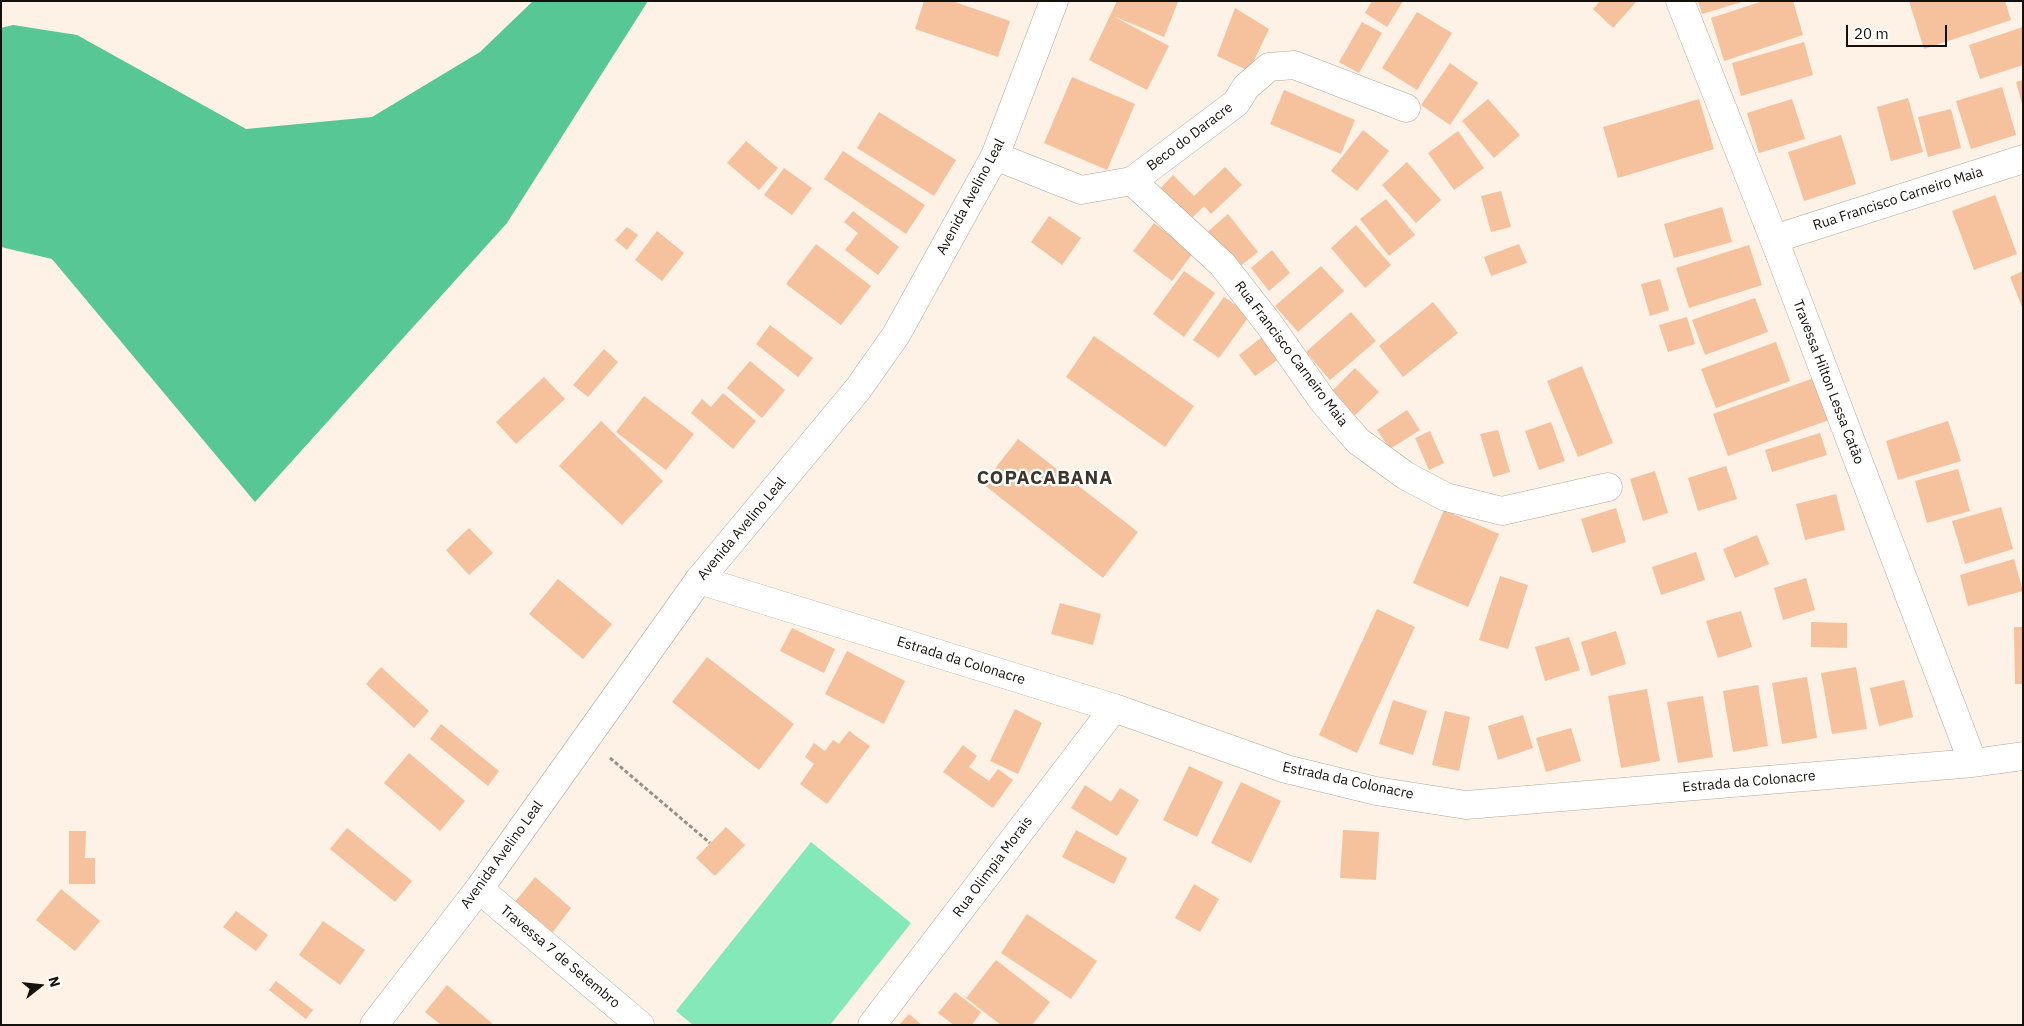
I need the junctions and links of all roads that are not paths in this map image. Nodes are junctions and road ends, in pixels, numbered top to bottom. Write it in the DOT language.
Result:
graph roads {
  1 [pos="1054,1"];
  2 [pos="1680,1"];
  3 [pos="1406,108"];
  4 [pos="995,156"];
  5 [pos="2023,159"];
  6 [pos="1132,181"];
  7 [pos="1774,239"];
  8 [pos="1608,487"];
  9 [pos="699,580"];
  10 [pos="1114,708"];
  11 [pos="2023,756"];
  12 [pos="1973,763"];
  13 [pos="479,889"];
  14 [pos="374,1025"];
  15 [pos="640,1025"];
  16 [pos="872,1025"];
  1 -- 4 [label="street, Avenida Avelino Leal"];
  2 -- 7 [label="street, Travessa Hilton Lessa Catão"];
  3 -- 6 [label="street, Beco do Daracre"];
  4 -- 6 [label="street"];
  4 -- 9 [label="street, Avenida Avelino Leal"];
  5 -- 7 [label="street, Rua Francisco Carneiro Maia"];
  6 -- 8 [label="street, Rua Francisco Carneiro Maia"];
  7 -- 12 [label="street, Travessa Hilton Lessa Catão"];
  9 -- 10 [label="street, Estrada da Colonacre"];
  9 -- 13 [label="street, Avenida Avelino Leal"];
  10 -- 12 [label="street, Estrada da Colonacre"];
  10 -- 16 [label="street, Rua Olimpia Morais"];
  11 -- 12 [label="street, Estrada da Colonacre"];
  13 -- 14 [label="street, Avenida Avelino Leal"];
  13 -- 15 [label="street, Travessa 7 de Setembro"];
}
